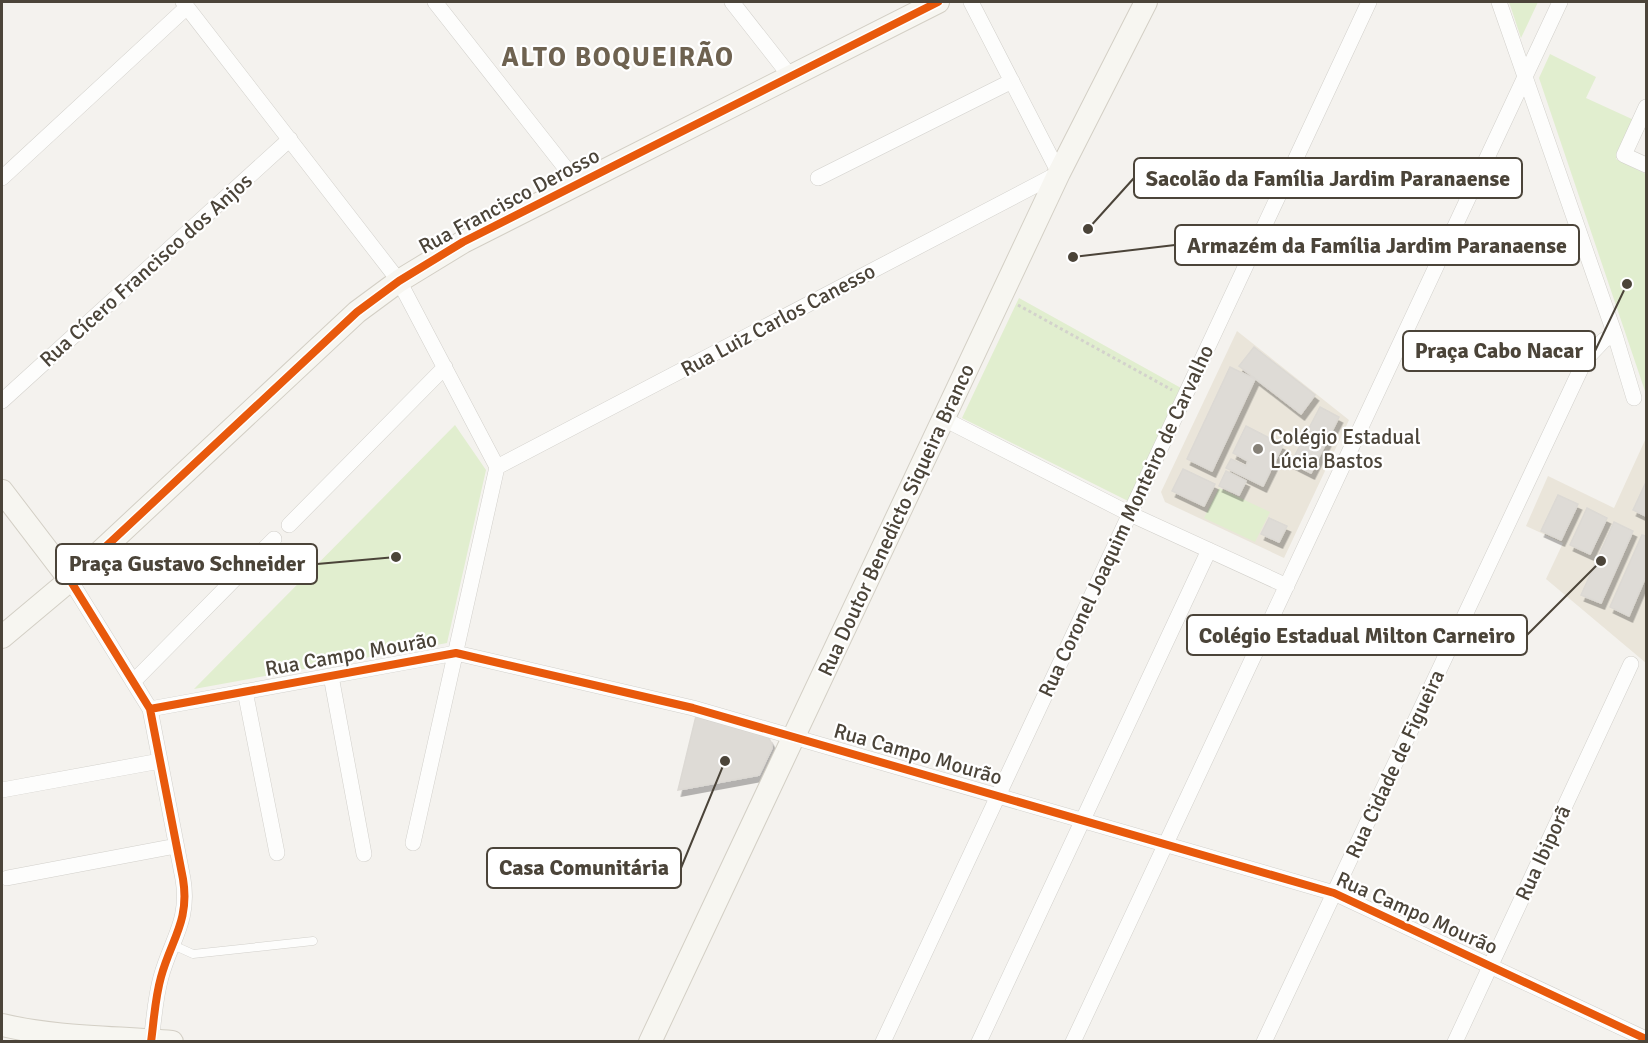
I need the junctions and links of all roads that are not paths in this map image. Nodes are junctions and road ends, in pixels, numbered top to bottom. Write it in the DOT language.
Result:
graph roads {
  1 [pos="435,2"];
  2 [pos="732,2"];
  3 [pos="938,2"];
  4 [pos="971,2"];
  5 [pos="1146,2"];
  6 [pos="1369,2"];
  7 [pos="1499,2"];
  8 [pos="1560,2"];
  9 [pos="185,4"];
  10 [pos="790,76"];
  11 [pos="1525,77"];
  12 [pos="1012,81"];
  13 [pos="1647,107"];
  14 [pos="290,139"];
  15 [pos="1647,165"];
  16 [pos="1059,173"];
  17 [pos="2,178"];
  18 [pos="818,178"];
  19 [pos="578,184"];
  20 [pos="399,281"];
  21 [pos="1615,335"];
  22 [pos="445,367"];
  23 [pos="1634,398"];
  24 [pos="2,400"];
  25 [pos="944,420"];
  26 [pos="497,466"];
  27 [pos="2,490"];
  28 [pos="1130,514"];
  29 [pos="289,525"];
  30 [pos="274,539"];
  31 [pos="1209,550"];
  32 [pos="70,580"];
  33 [pos="1287,586"];
  34 [pos="2,637"];
  35 [pos="456,653"];
  36 [pos="1631,664"];
  37 [pos="331,676"];
  38 [pos="133,682"];
  39 [pos="245,691"];
  40 [pos="150,709"];
  41 [pos="794,737"];
  42 [pos="160,761"];
  43 [pos="2,790"];
  44 [pos="998,796"];
  45 [pos="1083,820"];
  46 [pos="413,843"];
  47 [pos="1166,845"];
  48 [pos="176,846"];
  49 [pos="276,853"];
  50 [pos="364,854"];
  51 [pos="7,878"];
  52 [pos="1334,893"];
  53 [pos="313,941"];
  54 [pos="173,945"];
  55 [pos="1490,966"];
  56 [pos="2,1024"];
  57 [pos="1646,1039"];
  58 [pos="158,1041"];
  59 [pos="650,1041"];
  60 [pos="883,1041"];
  61 [pos="979,1041"];
  62 [pos="1073,1041"];
  63 [pos="1264,1041"];
  64 [pos="1455,1041"];
  1 -- 19 [label="street"];
  2 -- 10 [label="street"];
  3 -- 10 [label="street, Rua Francisco Derosso"];
  4 -- 12 [label="street"];
  5 -- 16 [label="street, Rua Doutor Benedicto Siqueira Branco"];
  6 -- 28 [label="street, Rua Coronel Joaquim Monteiro de Carvalho"];
  7 -- 11 [label="street"];
  8 -- 11 [label="street"];
  9 -- 14 [label="street"];
  9 -- 17 [label="street"];
  10 -- 19 [label="street, Rua Francisco Derosso"];
  11 -- 21 [label="street"];
  11 -- 33 [label="street"];
  12 -- 16 [label="street"];
  12 -- 18 [label="street"];
  13 -- 15 [label="street"];
  14 -- 20 [label="street"];
  14 -- 24 [label="street, Rua Cícero Francisco dos Anjos"];
  16 -- 25 [label="street, Rua Doutor Benedicto Siqueira Branco"];
  16 -- 26 [label="street, Rua Luiz Carlos Canesso"];
  19 -- 20 [label="street, Rua Francisco Derosso"];
  20 -- 22 [label="street"];
  20 -- 32 [label="street, Rua Francisco Derosso"];
  21 -- 23 [label="street"];
  21 -- 52 [label="street, Rua Cidade de Figueira"];
  22 -- 26 [label="street"];
  22 -- 29 [label="street"];
  25 -- 28 [label="street"];
  25 -- 41 [label="street, Rua Doutor Benedicto Siqueira Branco"];
  26 -- 35 [label="street"];
  27 -- 32 [label="street"];
  28 -- 31 [label="street"];
  28 -- 44 [label="street, Rua Coronel Joaquim Monteiro de Carvalho"];
  30 -- 38 [label="street"];
  31 -- 33 [label="street"];
  31 -- 45 [label="street"];
  32 -- 34 [label="street, Rua Francisco Derosso"];
  32 -- 38 [label="street"];
  33 -- 47 [label="street"];
  35 -- 37 [label="street, Rua Campo Mourão"];
  35 -- 41 [label="street, Rua Campo Mourão"];
  35 -- 46 [label="street"];
  36 -- 55 [label="street, Rua Ibiporã"];
  37 -- 39 [label="street, Rua Campo Mourão"];
  37 -- 50 [label="street"];
  38 -- 40 [label="street"];
  39 -- 40 [label="street, Rua Campo Mourão"];
  39 -- 49 [label="street"];
  40 -- 42 [label="street"];
  41 -- 44 [label="street, Rua Campo Mourão"];
  41 -- 59 [label="street, Rua Doutor Benedicto Siqueira Branco"];
  42 -- 43 [label="street"];
  42 -- 48 [label="street"];
  44 -- 45 [label="street, Rua Campo Mourão"];
  44 -- 60 [label="street, Rua Coronel Joaquim Monteiro de Carvalho"];
  45 -- 47 [label="street, Rua Campo Mourão"];
  45 -- 61 [label="street"];
  47 -- 52 [label="street, Rua Campo Mourão"];
  47 -- 62 [label="street"];
  48 -- 51 [label="street"];
  48 -- 54 [label="street"];
  52 -- 55 [label="street, Rua Campo Mourão"];
  52 -- 63 [label="street, Rua Cidade de Figueira"];
  53 -- 54 [label="lane"];
  54 -- 58 [label="street"];
  55 -- 57 [label="street, Rua Campo Mourão"];
  55 -- 64 [label="street, Rua Ibiporã"];
  56 -- 58 [label="street"];
}
